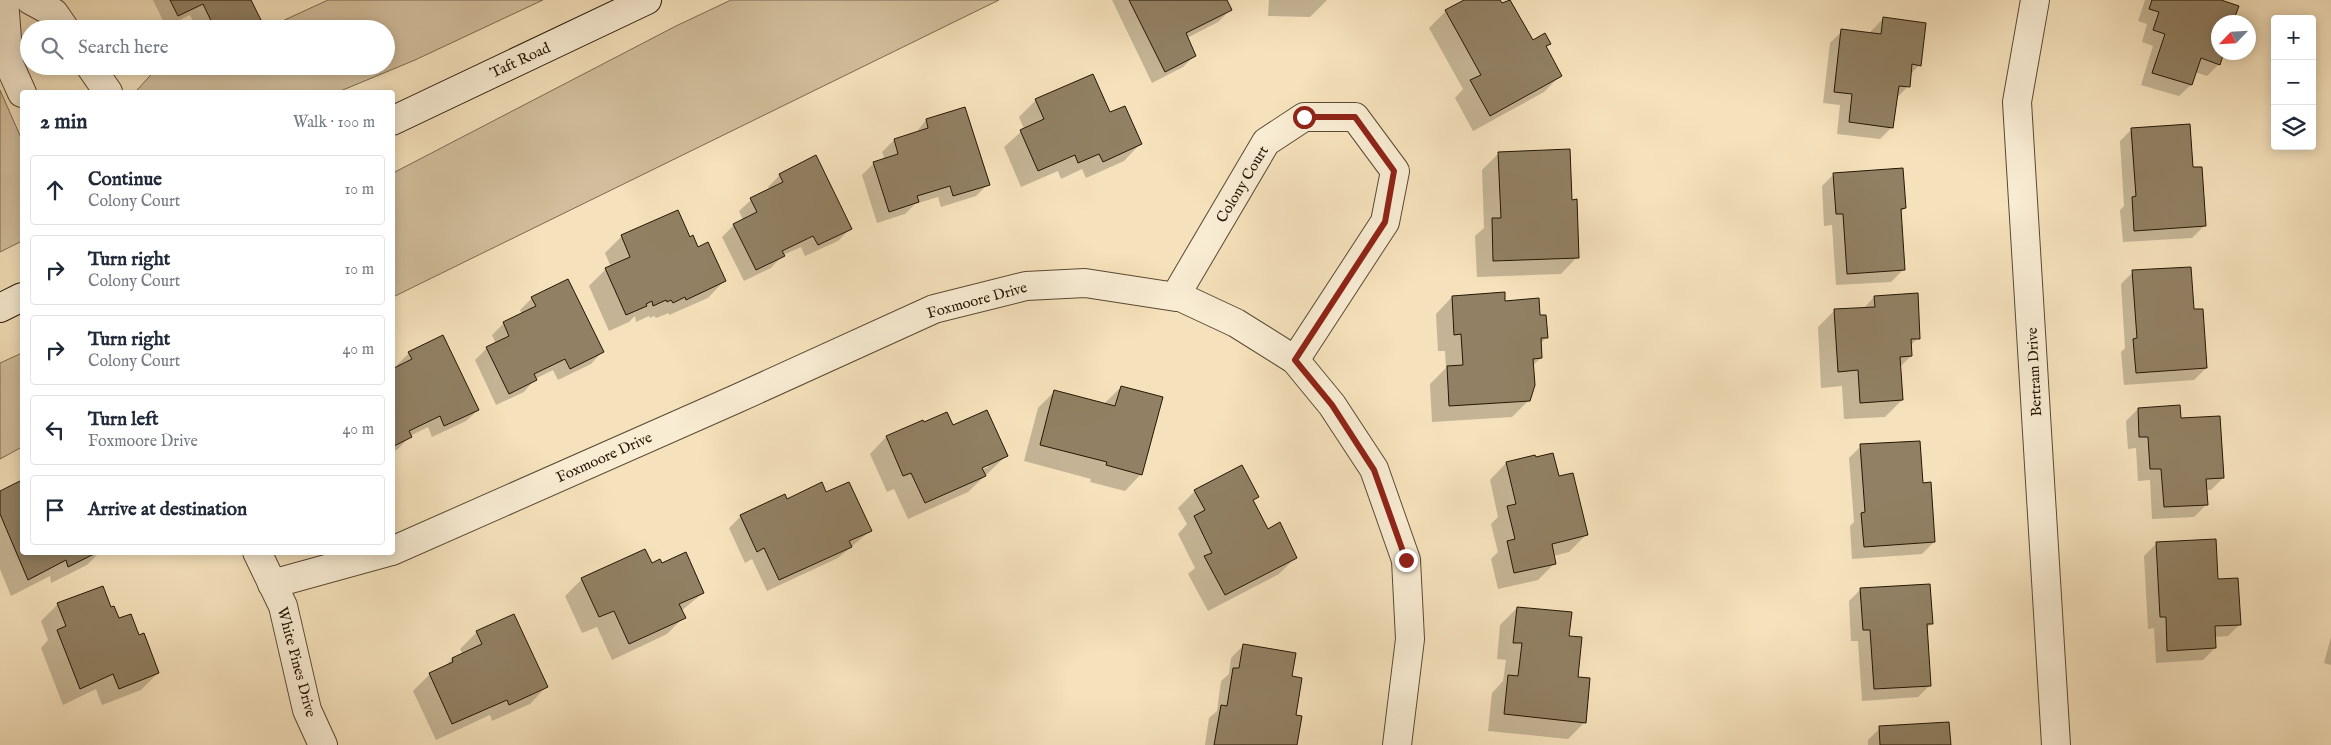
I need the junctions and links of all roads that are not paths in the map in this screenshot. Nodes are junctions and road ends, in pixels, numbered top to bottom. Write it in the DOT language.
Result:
graph roads {
  1 [pos="4,0"];
  2 [pos="30,0"];
  3 [pos="647,0"];
  4 [pos="2035,0"];
  5 [pos="59,20"];
  6 [pos="96,75"];
  7 [pos="21,90"];
  8 [pos="107,90"];
  9 [pos="395,120"];
  10 [pos="1176,295"];
  11 [pos="20,298"];
  12 [pos="0,308"];
  13 [pos="1295,360"];
  14 [pos="395,550"];
  15 [pos="258,555"];
  16 [pos="377,555"];
  17 [pos="272,584"];
  18 [pos="317,744"];
  19 [pos="1397,745"];
  20 [pos="2056,745"];
  1 -- 7 [label="street"];
  2 -- 5 [label="street"];
  3 -- 9 [label="street, Taft Road"];
  4 -- 20 [label="street, Bertram Drive"];
  6 -- 8 [label="street"];
  10 -- 13 [label="street, Foxmoore Drive"];
  10 -- 13 [label="street, Colony Court"];
  10 -- 14 [label="street, Foxmoore Drive"];
  11 -- 12 [label="street"];
  13 -- 19 [label="street, Foxmoore Drive"];
  15 -- 17 [label="street, White Pines Drive"];
  16 -- 17 [label="street"];
  17 -- 18 [label="street, White Pines Drive"];
}
